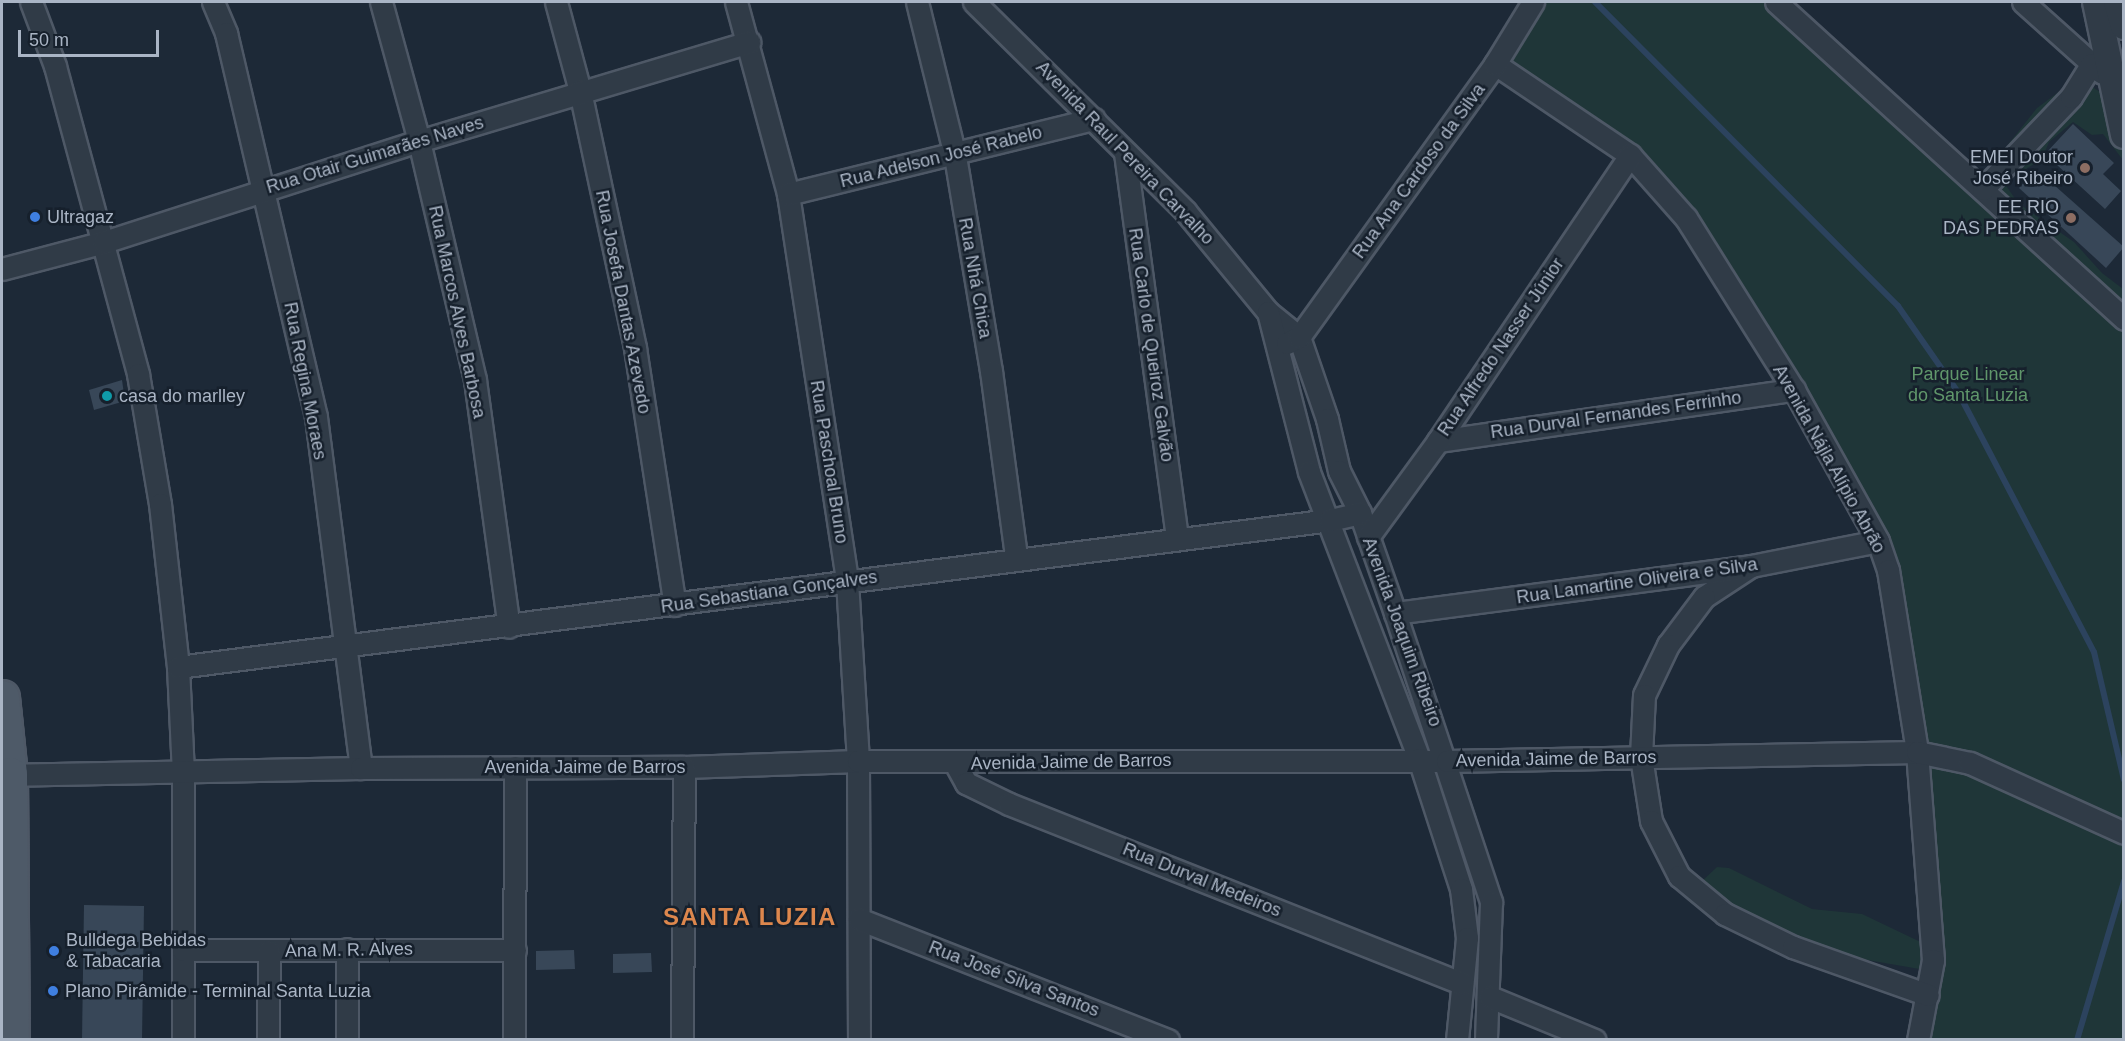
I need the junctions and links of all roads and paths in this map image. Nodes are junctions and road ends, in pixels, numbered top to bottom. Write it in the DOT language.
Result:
graph roads {
  1 [pos="31,2"];
  2 [pos="213,2"];
  3 [pos="381,2"];
  4 [pos="556,2"];
  5 [pos="736,2"];
  6 [pos="917,2"];
  7 [pos="974,2"];
  8 [pos="1533,2"];
  9 [pos="1776,2"];
  10 [pos="2023,2"];
  11 [pos="2103,2"];
  12 [pos="2124,26"];
  13 [pos="748,42"];
  14 [pos="1495,64"];
  15 [pos="2108,80"];
  16 [pos="580,91"];
  17 [pos="1094,119"];
  18 [pos="2124,135"];
  19 [pos="419,141"];
  20 [pos="1125,153"];
  21 [pos="1630,155"];
  22 [pos="955,156"];
  23 [pos="264,189"];
  24 [pos="1983,189"];
  25 [pos="788,194"];
  26 [pos="104,242"];
  27 [pos="2,269"];
  28 [pos="1268,312"];
  29 [pos="2124,319"];
  30 [pos="1299,337"];
  31 [pos="1276,350"];
  32 [pos="1794,390"];
  33 [pos="1438,441"];
  34 [pos="1360,513"];
  35 [pos="1330,520"];
  36 [pos="1368,537"];
  37 [pos="1177,538"];
  38 [pos="1878,541"];
  39 [pos="1016,557"];
  40 [pos="1751,566"];
  41 [pos="848,581"];
  42 [pos="675,605"];
  43 [pos="1395,613"];
  44 [pos="509,627"];
  45 [pos="346,646"];
  46 [pos="178,667"];
  47 [pos="2,697"];
  48 [pos="1917,752"];
  49 [pos="1641,757"];
  50 [pos="1419,759"];
  51 [pos="858,761"];
  52 [pos="1447,761"];
  53 [pos="955,763"];
  54 [pos="515,767"];
  55 [pos="684,767"];
  56 [pos="361,768"];
  57 [pos="183,773"];
  58 [pos="6,775"];
  59 [pos="2124,833"];
  60 [pos="859,919"];
  61 [pos="347,949"];
  62 [pos="183,950"];
  63 [pos="514,950"];
  64 [pos="269,951"];
  65 [pos="1462,983"];
  66 [pos="1928,995"];
  67 [pos="1490,997"];
  68 [pos="12,1040"];
  69 [pos="183,1040"];
  70 [pos="268,1040"];
  71 [pos="347,1040"];
  72 [pos="514,1040"];
  73 [pos="682,1040"];
  74 [pos="859,1040"];
  75 [pos="1168,1040"];
  76 [pos="1457,1040"];
  77 [pos="1486,1040"];
  78 [pos="1595,1040"];
  79 [pos="1918,1040"];
  1 -- 26 [label="street"];
  2 -- 23 [label="street, Rua Regina Moraes"];
  3 -- 19 [label="street, Rua Marcos Alves Barbosa"];
  4 -- 16 [label="street, Rua Josefa Dantas Azevedo"];
  5 -- 13 [label="street, Rua Paschoal Bruno"];
  6 -- 22 [label="street, Rua Nhá Chica"];
  7 -- 17 [label="street, Avenida Raul Pereira Carvalho"];
  8 -- 14 [label="street, Rua Ana Cardoso da Silva"];
  9 -- 24 [label="street"];
  10 -- 15 [label="street"];
  11 -- 12 [label="street"];
  11 -- 15 [label="street"];
  13 -- 16 [label="street, Rua Otair Guimarães Naves"];
  13 -- 25 [label="street, Rua Paschoal Bruno"];
  14 -- 21 [label="street, Avenida Nájla Alípio Abrão"];
  14 -- 30 [label="street, Rua Ana Cardoso da Silva"];
  15 -- 18 [label="street"];
  15 -- 24 [label="street"];
  16 -- 19 [label="street, Rua Otair Guimarães Naves"];
  16 -- 42 [label="street, Rua Josefa Dantas Azevedo"];
  17 -- 20 [label="street, Avenida Raul Pereira Carvalho"];
  17 -- 22 [label="street, Rua Adelson José Rabelo"];
  19 -- 23 [label="street, Rua Otair Guimarães Naves"];
  19 -- 44 [label="street, Rua Marcos Alves Barbosa"];
  20 -- 28 [label="street, Avenida Raul Pereira Carvalho"];
  20 -- 37 [label="street, Rua Carlo de Queiroz Galvão"];
  21 -- 32 [label="street, Avenida Nájla Alípio Abrão"];
  21 -- 33 [label="street, Rua Alfredo Nasser Júnior"];
  22 -- 25 [label="street, Rua Adelson José Rabelo"];
  22 -- 39 [label="street, Rua Nhá Chica"];
  23 -- 26 [label="street, Rua Otair Guimarães Naves"];
  23 -- 45 [label="street, Rua Regina Moraes"];
  24 -- 29 [label="street"];
  25 -- 41 [label="street, Rua Paschoal Bruno"];
  26 -- 27 [label="street, Rua Otair Guimarães Naves"];
  26 -- 46 [label="street"];
  28 -- 30 [label="street, Avenida Raul Pereira Carvalho"];
  28 -- 31 [label="street, Avenida Raul Pereira Carvalho"];
  30 -- 31 [label="street"];
  30 -- 34 [label="street, Avenida Joaquim Ribeiro"];
  31 -- 35 [label="street, Avenida Joaquim Ribeiro"];
  32 -- 33 [label="street, Rua Durval Fernandes Ferrinho"];
  32 -- 38 [label="street, Avenida Nájla Alípio Abrão"];
  33 -- 36 [label="street, Rua Alfredo Nasser Júnior"];
  34 -- 35 [label="street, Rua Sebastiana Gonçalves"];
  34 -- 36 [label="street, Avenida Joaquim Ribeiro"];
  35 -- 37 [label="street, Rua Sebastiana Gonçalves"];
  35 -- 50 [label="street, Avenida Joaquim Ribeiro"];
  36 -- 43 [label="street, Avenida Joaquim Ribeiro"];
  37 -- 39 [label="street, Rua Sebastiana Gonçalves"];
  38 -- 40 [label="street, Rua Lamartine Oliveira e Silva"];
  38 -- 48 [label="street, Avenida Nájla Alípio Abrão"];
  39 -- 41 [label="street, Rua Sebastiana Gonçalves"];
  40 -- 43 [label="street, Rua Lamartine Oliveira e Silva"];
  40 -- 49 [label="street"];
  41 -- 42 [label="street, Rua Sebastiana Gonçalves"];
  41 -- 51 [label="street, Rua Paschoal Bruno"];
  42 -- 44 [label="street, Rua Sebastiana Gonçalves"];
  43 -- 52 [label="street, Avenida Joaquim Ribeiro"];
  44 -- 45 [label="street, Rua Sebastiana Gonçalves"];
  45 -- 46 [label="street, Rua Sebastiana Gonçalves"];
  45 -- 56 [label="street, Rua Regina Moraes"];
  46 -- 57 [label="street"];
  47 -- 58 [label="main road"];
  48 -- 49 [label="street, Avenida Jaime de Barros"];
  48 -- 59 [label="street, Avenida Jaime de Barros"];
  48 -- 66 [label="street, Avenida Nájla Alípio Abrão"];
  49 -- 52 [label="street, Avenida Jaime de Barros"];
  49 -- 66 [label="street"];
  50 -- 52 [label="street, Avenida Jaime de Barros"];
  50 -- 53 [label="street, Avenida Jaime de Barros"];
  50 -- 65 [label="street, Avenida Joaquim Ribeiro"];
  51 -- 53 [label="street, Avenida Jaime de Barros"];
  51 -- 55 [label="street, Avenida Jaime de Barros"];
  51 -- 60 [label="street, Rua Paschoal Bruno"];
  52 -- 67 [label="street, Avenida Joaquim Ribeiro"];
  53 -- 65 [label="street, Rua Durval Medeiros"];
  54 -- 55 [label="street, Avenida Jaime de Barros"];
  54 -- 56 [label="street, Avenida Jaime de Barros"];
  54 -- 63 [label="street"];
  55 -- 73 [label="street"];
  56 -- 57 [label="street, Avenida Jaime de Barros"];
  57 -- 58 [label="street, Avenida Jaime de Barros"];
  57 -- 62 [label="street"];
  58 -- 68 [label="main road"];
  60 -- 74 [label="street, Rua Paschoal Bruno"];
  60 -- 75 [label="street, Rua José Silva Santos"];
  61 -- 63 [label="street, Ana M. R. Alves"];
  61 -- 64 [label="street, Ana M. R. Alves"];
  61 -- 71 [label="street"];
  62 -- 64 [label="street, Ana M. R. Alves"];
  62 -- 69 [label="street"];
  63 -- 72 [label="street"];
  64 -- 70 [label="street"];
  65 -- 76 [label="street, Avenida Joaquim Ribeiro"];
  66 -- 79 [label="street, Avenida Nájla Alípio Abrão"];
  67 -- 77 [label="street, Avenida Joaquim Ribeiro"];
  67 -- 78 [label="street"];
}
